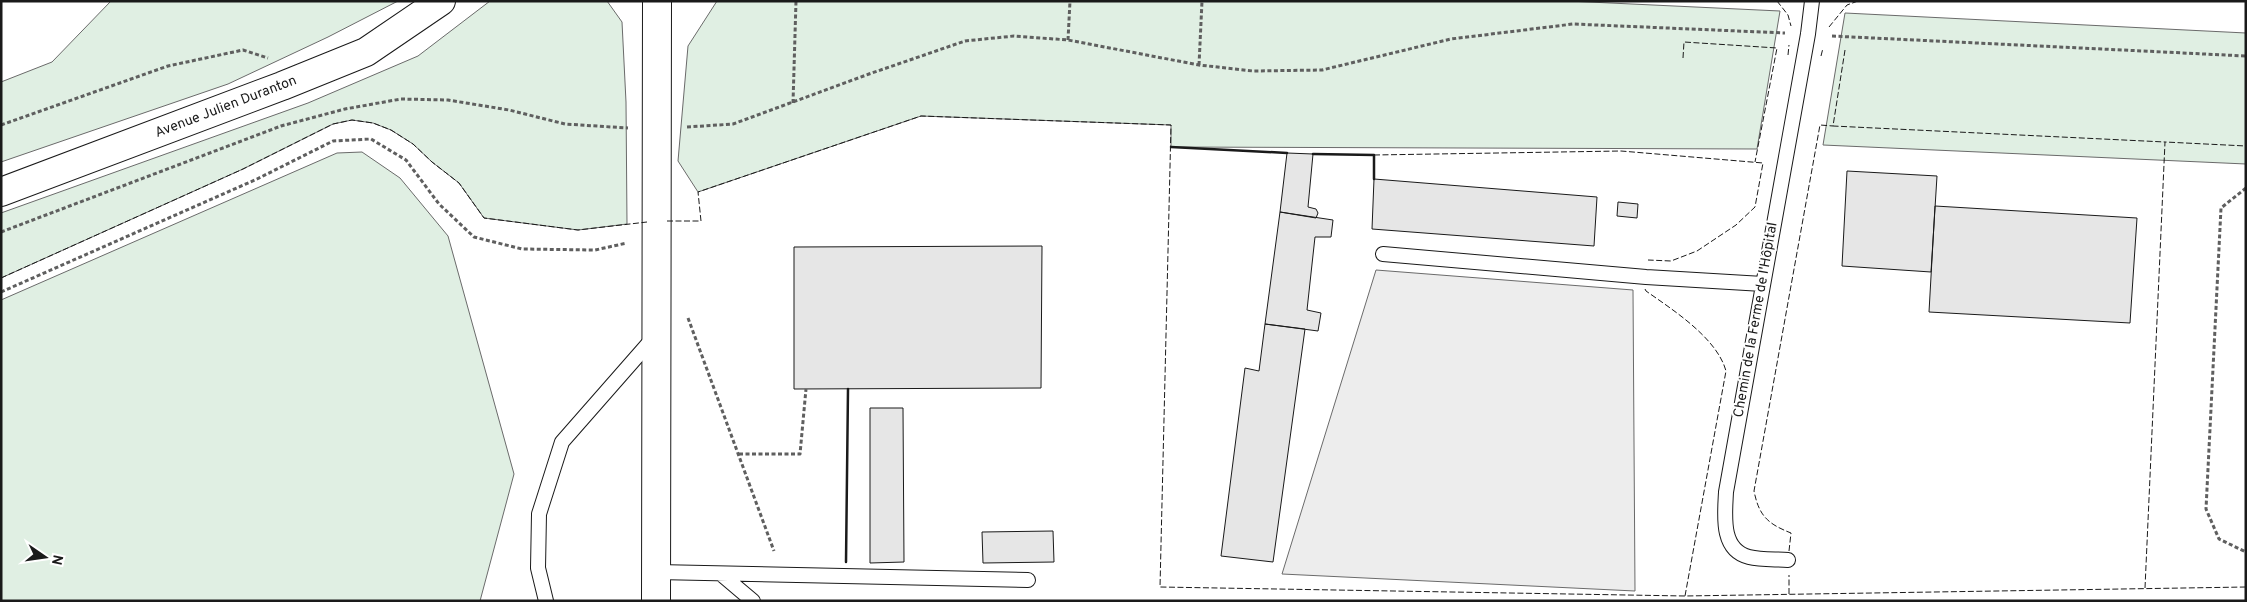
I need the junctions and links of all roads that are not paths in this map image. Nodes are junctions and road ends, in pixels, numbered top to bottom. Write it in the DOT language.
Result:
graph roads {
  1 [pos="441,1"];
  2 [pos="657,1"];
  3 [pos="1812,1"];
  4 [pos="1,192"];
  5 [pos="1383,254"];
  6 [pos="1763,284"];
  7 [pos="658,333"];
  8 [pos="1788,560"];
  9 [pos="656,572"];
  10 [pos="721,574"];
  11 [pos="1028,580"];
  12 [pos="546,601"];
  13 [pos="656,601"];
  14 [pos="753,601"];
  1 -- 4 [label="street, Avenue Julien Duranton"];
  2 -- 7 [label="street"];
  3 -- 6 [label="lane, Chemin de la Ferme de l'Hôpital"];
  5 -- 6 [label="lane"];
  6 -- 8 [label="lane, Chemin de la Ferme de l'Hôpital"];
  7 -- 9 [label="street"];
  7 -- 12 [label="lane"];
  9 -- 10 [label="lane"];
  9 -- 13 [label="street"];
  10 -- 11 [label="lane"];
  10 -- 14 [label="lane"];
}
